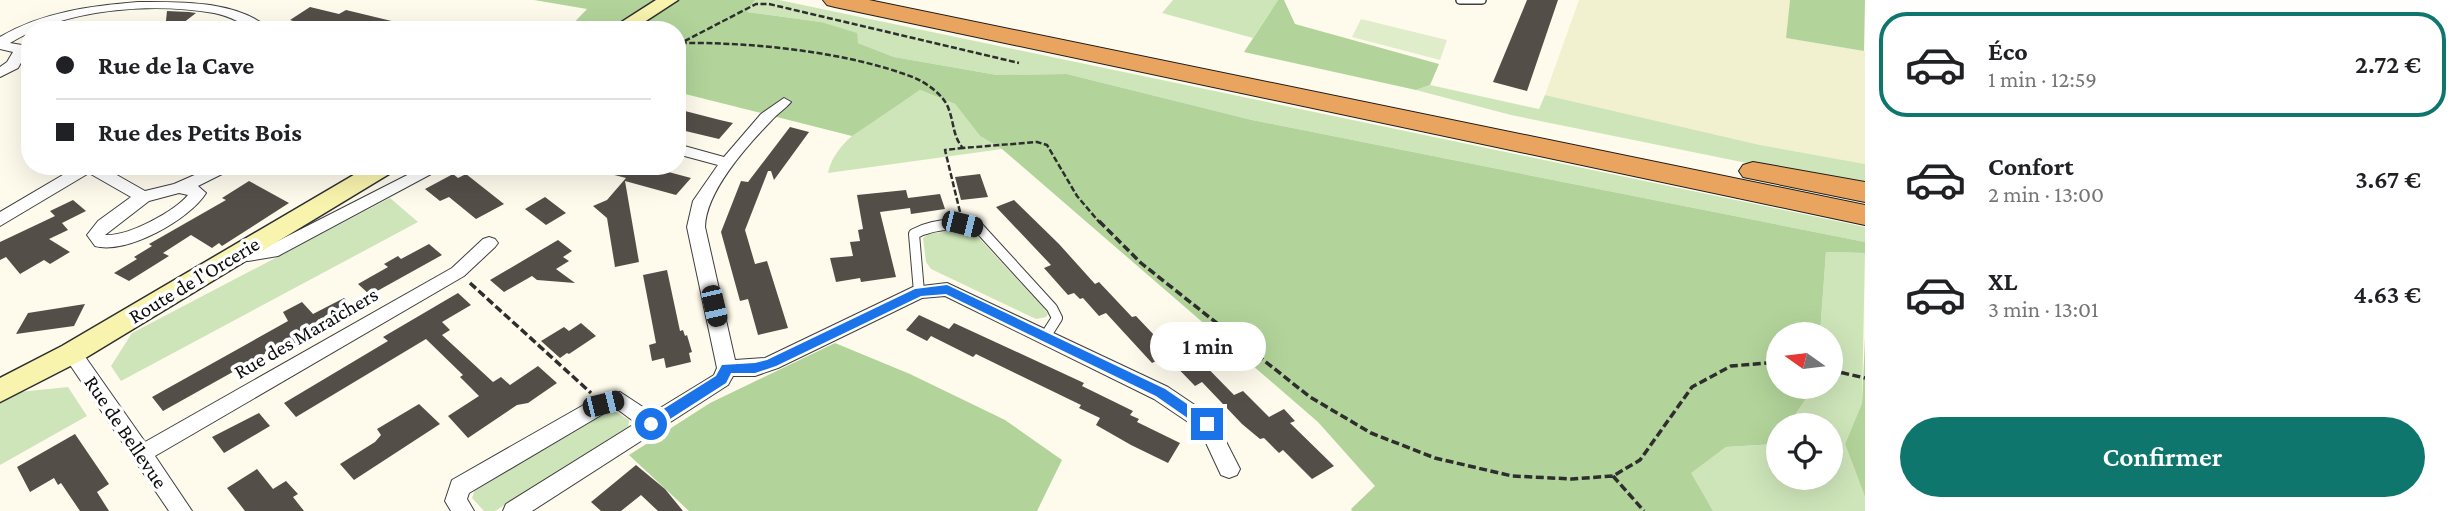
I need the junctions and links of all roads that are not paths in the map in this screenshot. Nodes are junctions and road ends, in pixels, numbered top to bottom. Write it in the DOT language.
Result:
graph roads {
  1 [pos="669,0"];
  2 [pos="835,0"];
  3 [pos="897,0"];
  4 [pos="1460,0"];
  5 [pos="1482,0"];
  6 [pos="45,21"];
  7 [pos="244,21"];
  8 [pos="633,21"];
  9 [pos="21,30"];
  10 [pos="0,44"];
  11 [pos="0,73"];
  12 [pos="784,102"];
  13 [pos="686,151"];
  14 [pos="728,163"];
  15 [pos="1693,165"];
  16 [pos="76,175"];
  17 [pos="104,175"];
  18 [pos="209,175"];
  19 [pos="371,175"];
  20 [pos="421,175"];
  21 [pos="178,188"];
  22 [pos="1865,192"];
  23 [pos="143,197"];
  24 [pos="1865,200"];
  25 [pos="1865,215"];
  26 [pos="0,220"];
  27 [pos="489,243"];
  28 [pos="244,250"];
  29 [pos="919,292"];
  30 [pos="1045,337"];
  31 [pos="72,353"];
  32 [pos="727,368"];
  33 [pos="0,391"];
  34 [pos="651,424"];
  35 [pos="141,454"];
  36 [pos="1229,469"];
  37 [pos="181,511"];
  38 [pos="463,511"];
  39 [pos="513,511"];
  1 -- 8 [label="street"];
  2 -- 25 [label="highway"];
  3 -- 15 [label="highway"];
  4 -- 5 [label="lane"];
  6 -- 7 [label="street"];
  9 -- 10 [label="street"];
  10 -- 11 [label="street"];
  12 -- 14 [label="street"];
  13 -- 14 [label="street"];
  14 -- 32 [label="street"];
  15 -- 22 [label="highway"];
  15 -- 24 [label="highway"];
  16 -- 26 [label="street"];
  17 -- 23 [label="street"];
  18 -- 21 [label="street"];
  19 -- 28 [label="street, Route de l'Orcerie"];
  20 -- 28 [label="street"];
  21 -- 23 [label="street"];
  21 -- 23 [label="street"];
  27 -- 35 [label="street, Rue des Maraîchers"];
  28 -- 31 [label="street, Route de l'Orcerie"];
  29 -- 30 [label="street"];
  29 -- 30 [label="lane"];
  29 -- 32 [label="street"];
  30 -- 36 [label="street"];
  31 -- 33 [label="street, Route de l'Orcerie"];
  31 -- 35 [label="street, Rue de Bellevue"];
  32 -- 34 [label="street"];
  34 -- 38 [label="street"];
  34 -- 39 [label="street"];
  35 -- 37 [label="street, Rue de Bellevue"];
}
